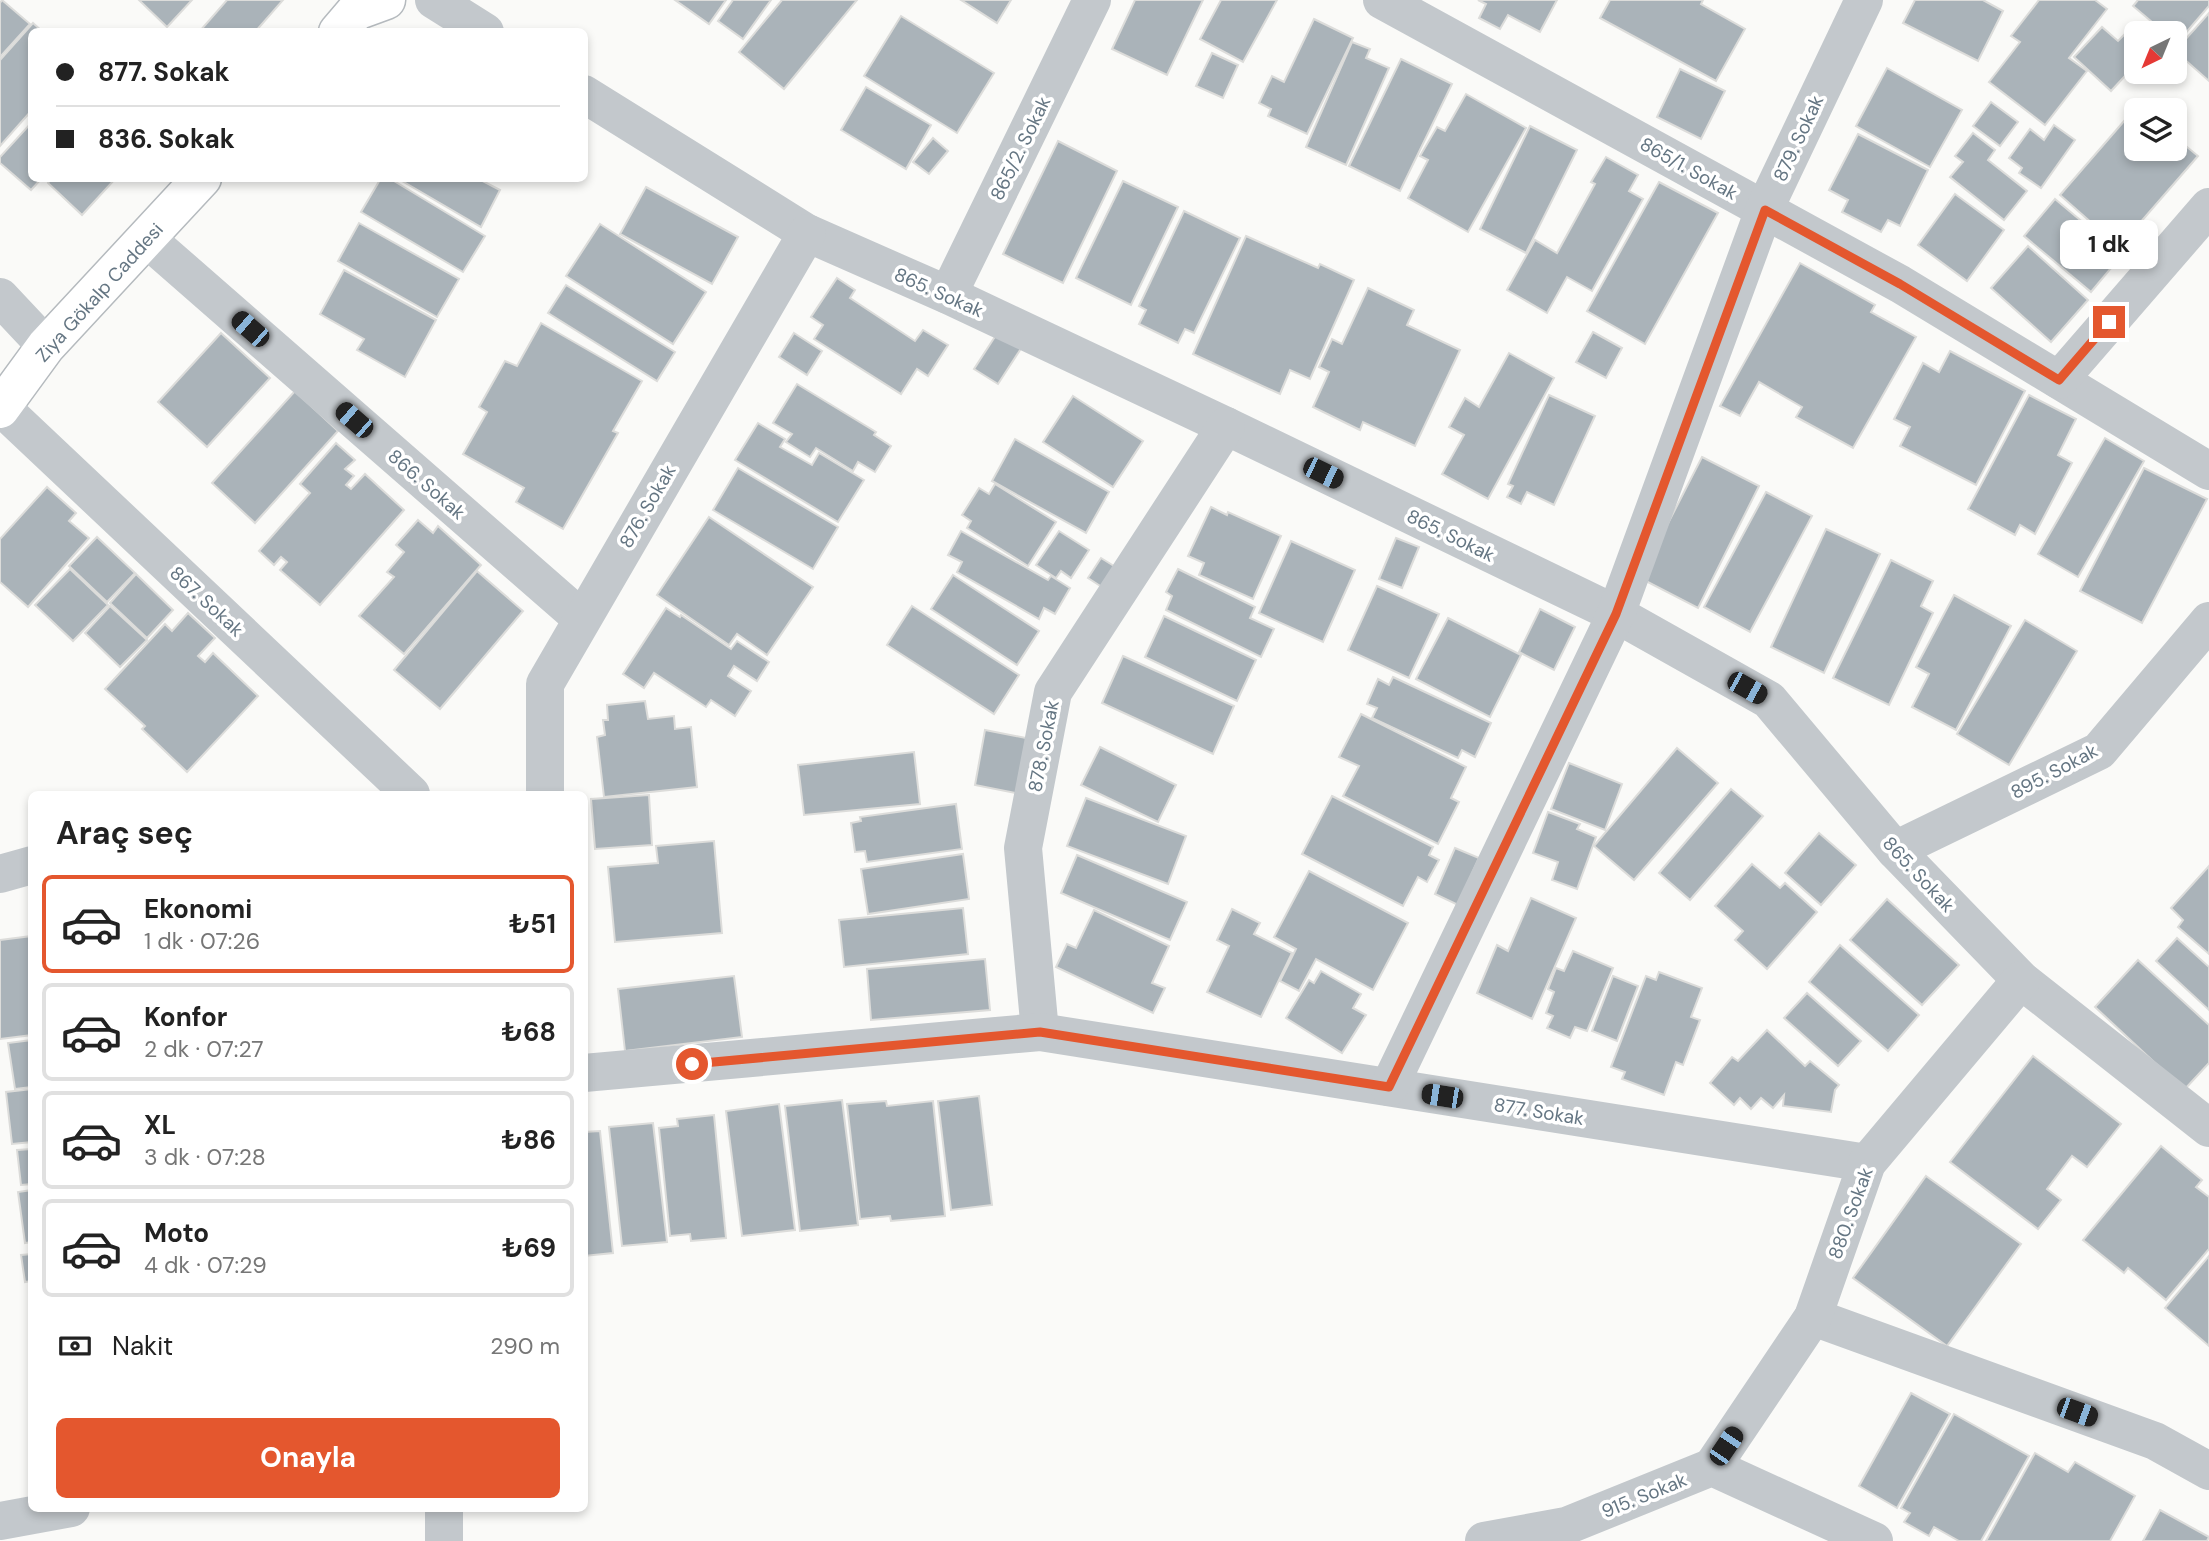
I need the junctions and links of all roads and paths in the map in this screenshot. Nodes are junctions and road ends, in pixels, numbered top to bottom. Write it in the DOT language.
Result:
graph roads {
  1 [pos="434,0"];
  2 [pos="1092,0"];
  3 [pos="1382,0"];
  4 [pos="1864,0"];
  5 [pos="479,28"];
  6 [pos="588,96"];
  7 [pos="198,182"];
  8 [pos="2209,207"];
  9 [pos="1765,210"];
  10 [pos="807,233"];
  11 [pos="147,239"];
  12 [pos="948,295"];
  13 [pos="0,297"];
  14 [pos="46,346"];
  15 [pos="2059,380"];
  16 [pos="1,408"];
  17 [pos="1226,426"];
  18 [pos="2209,471"];
  19 [pos="1616,614"];
  20 [pos="581,618"];
  21 [pos="2209,621"];
  22 [pos="399,791"];
  23 [pos="545,791"];
  24 [pos="1895,850"];
  25 [pos="28,866"];
  26 [pos="0,874"];
  27 [pos="2021,979"];
  28 [pos="1040,1032"];
  29 [pos="588,1073"];
  30 [pos="1389,1087"];
  31 [pos="2209,1128"];
  32 [pos="1867,1163"];
  33 [pos="1813,1317"];
  34 [pos="1712,1467"];
  35 [pos="2209,1471"];
  36 [pos="49,1512"];
  37 [pos="444,1512"];
  38 [pos="0,1521"];
  39 [pos="1569,1534"];
  40 [pos="444,1541"];
  41 [pos="1484,1541"];
  42 [pos="1874,1541"];
  1 -- 5 [label="street"];
  2 -- 12 [label="street, 865/2. Sokak"];
  3 -- 9 [label="street, 865/1. Sokak"];
  4 -- 9 [label="street, 879. Sokak"];
  6 -- 10 [label="street, 865. Sokak"];
  7 -- 11 [label="main road, Ziya Gökalp Caddesi"];
  8 -- 15 [label="street"];
  9 -- 15 [label="street, 865/1. Sokak"];
  9 -- 19 [label="street, 879. Sokak"];
  10 -- 12 [label="street, 865. Sokak"];
  10 -- 20 [label="street, 876. Sokak"];
  11 -- 14 [label="main road, Ziya Gökalp Caddesi"];
  11 -- 20 [label="street, 866. Sokak"];
  12 -- 17 [label="street, 865. Sokak"];
  13 -- 14 [label="street"];
  14 -- 16 [label="main road, Ziya Gökalp Caddesi"];
  15 -- 18 [label="street, 865/1. Sokak"];
  16 -- 22 [label="street, 867. Sokak"];
  17 -- 19 [label="street, 865. Sokak"];
  17 -- 28 [label="street, 878. Sokak"];
  19 -- 24 [label="street, 865. Sokak"];
  19 -- 30 [label="street, 879. Sokak"];
  20 -- 23 [label="street, 876. Sokak"];
  21 -- 24 [label="street, 895. Sokak"];
  24 -- 27 [label="street, 865. Sokak"];
  25 -- 26 [label="street"];
  27 -- 31 [label="street, 865. Sokak"];
  27 -- 32 [label="street, 880. Sokak"];
  28 -- 29 [label="street, 877. Sokak"];
  28 -- 30 [label="street, 877. Sokak"];
  30 -- 32 [label="street, 877. Sokak"];
  32 -- 33 [label="street, 880. Sokak"];
  33 -- 34 [label="street, 880. Sokak"];
  33 -- 35 [label="street"];
  34 -- 39 [label="street, 915. Sokak"];
  34 -- 42 [label="street, 915. Sokak"];
  36 -- 38 [label="street"];
  37 -- 40 [label="street"];
  39 -- 41 [label="street, 915. Sokak"];
}
